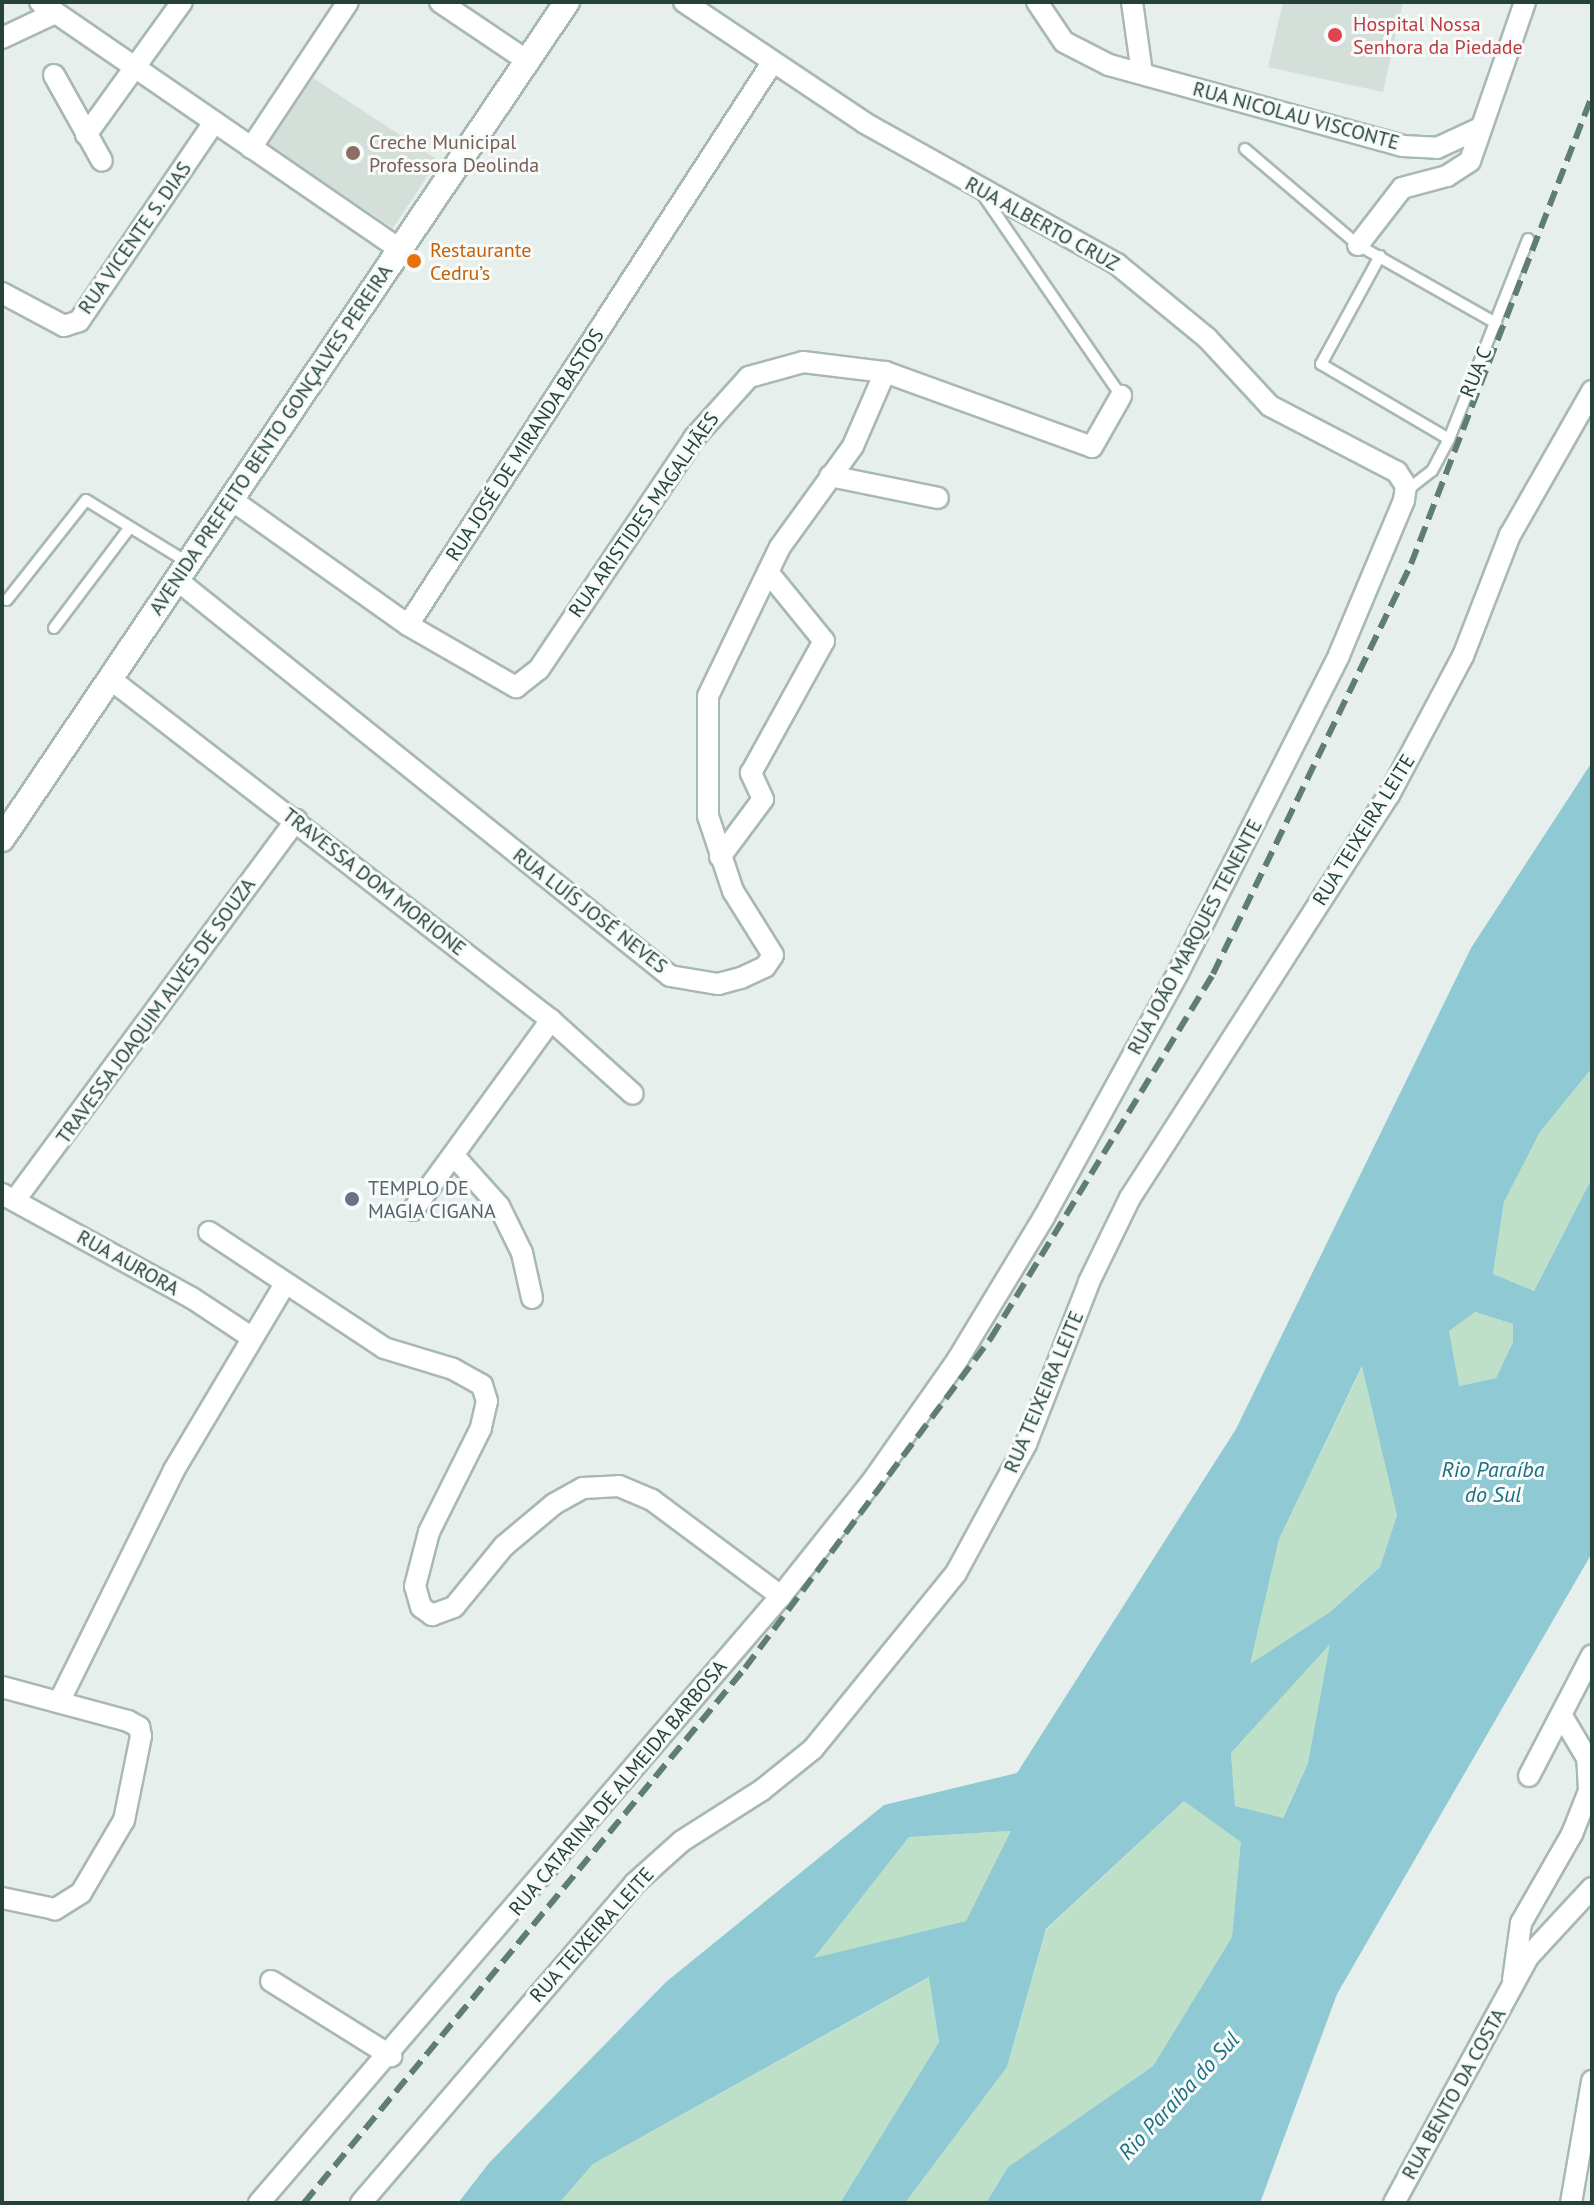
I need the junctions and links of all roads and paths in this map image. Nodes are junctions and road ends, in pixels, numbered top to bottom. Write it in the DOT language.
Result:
graph roads {
  1 [pos="182,2"];
  2 [pos="348,2"];
  3 [pos="440,2"];
  4 [pos="567,2"];
  5 [pos="684,2"];
  6 [pos="1037,2"];
  7 [pos="1132,2"];
  8 [pos="1525,2"];
  9 [pos="46,8"];
  10 [pos="2,38"];
  11 [pos="526,60"];
  12 [pos="772,63"];
  13 [pos="133,69"];
  14 [pos="1142,73"];
  15 [pos="54,75"];
  16 [pos="213,124"];
  17 [pos="1480,128"];
  18 [pos="86,135"];
  19 [pos="251,148"];
  20 [pos="1245,149"];
  21 [pos="102,161"];
  22 [pos="980,190"];
  23 [pos="1528,239"];
  24 [pos="1358,245"];
  25 [pos="399,249"];
  26 [pos="1380,256"];
  27 [pos="2,293"];
  28 [pos="1496,323"];
  29 [pos="885,372"];
  30 [pos="1592,391"];
  31 [pos="1121,396"];
  32 [pos="1449,439"];
  33 [pos="830,476"];
  34 [pos="1405,496"];
  35 [pos="938,498"];
  36 [pos="232,500"];
  37 [pos="130,527"];
  38 [pos="183,572"];
  39 [pos="768,572"];
  40 [pos="7,600"];
  41 [pos="408,625"];
  42 [pos="54,628"];
  43 [pos="109,678"];
  44 [pos="296,820"];
  45 [pos="2,839"];
  46 [pos="720,857"];
  47 [pos="551,1020"];
  48 [pos="633,1094"];
  49 [pos="455,1157"];
  50 [pos="8,1197"];
  51 [pos="413,1210"];
  52 [pos="209,1232"];
  53 [pos="285,1284"];
  54 [pos="532,1298"];
  55 [pos="251,1337"];
  56 [pos="958,1359"];
  57 [pos="781,1596"];
  58 [pos="1592,1655"];
  59 [pos="2,1687"];
  60 [pos="59,1702"];
  61 [pos="1562,1716"];
  62 [pos="1529,1776"];
  63 [pos="1592,1888"];
  64 [pos="2,1898"];
  65 [pos="271,1981"];
  66 [pos="1513,1984"];
  67 [pos="391,2056"];
  68 [pos="1592,2081"];
  69 [pos="259,2203"];
  70 [pos="361,2203"];
  71 [pos="1394,2203"];
  72 [pos="1571,2203"];
  1 -- 13 [label="street"];
  2 -- 19 [label="street"];
  3 -- 11 [label="street"];
  4 -- 11 [label="street, AVENIDA PREFEITO BENTO GONÇALVES PEREIRA"];
  5 -- 12 [label="street, RUA ALBERTO CRUZ"];
  6 -- 14 [label="street, RUA NICOLAU VISCONTE"];
  7 -- 14 [label="street"];
  8 -- 17 [label="street"];
  9 -- 10 [label="street"];
  9 -- 13 [label="street"];
  11 -- 25 [label="street, AVENIDA PREFEITO BENTO GONÇALVES PEREIRA"];
  12 -- 22 [label="street, RUA ALBERTO CRUZ"];
  12 -- 41 [label="street, RUA JOSÉ DE MIRANDA BASTOS"];
  13 -- 16 [label="street"];
  13 -- 18 [label="street"];
  14 -- 17 [label="street, RUA NICOLAU VISCONTE"];
  15 -- 18 [label="street"];
  16 -- 19 [label="street"];
  16 -- 27 [label="street, RUA VICENTE S. DIAS"];
  17 -- 24 [label="street"];
  18 -- 21 [label="street"];
  19 -- 25 [label="street"];
  20 -- 24 [label="lane"];
  22 -- 31 [label="lane"];
  22 -- 34 [label="street, RUA ALBERTO CRUZ"];
  23 -- 28 [label="lane, RUA C"];
  24 -- 26 [label="lane"];
  25 -- 36 [label="street, AVENIDA PREFEITO BENTO GONÇALVES PEREIRA"];
  26 -- 28 [label="lane"];
  26 -- 32 [label="lane"];
  28 -- 32 [label="lane, RUA C"];
  29 -- 31 [label="street, RUA ARISTIDES MAGALHÃES"];
  29 -- 33 [label="street, RUA LUÍS JOSÉ NEVES"];
  29 -- 41 [label="street, RUA ARISTIDES MAGALHÃES"];
  30 -- 70 [label="street, RUA TEIXEIRA LEITE"];
  32 -- 34 [label="lane, RUA C"];
  33 -- 35 [label="street"];
  33 -- 39 [label="street, RUA LUÍS JOSÉ NEVES"];
  34 -- 56 [label="street, RUA JOÃO MARQUES TENENTE"];
  36 -- 38 [label="street, AVENIDA PREFEITO BENTO GONÇALVES PEREIRA"];
  36 -- 41 [label="street"];
  37 -- 38 [label="lane"];
  37 -- 40 [label="lane"];
  37 -- 42 [label="lane"];
  38 -- 43 [label="street, AVENIDA PREFEITO BENTO GONÇALVES PEREIRA"];
  38 -- 46 [label="street, RUA LUÍS JOSÉ NEVES"];
  39 -- 46 [label="street, RUA LUÍS JOSÉ NEVES"];
  39 -- 46 [label="street"];
  43 -- 44 [label="street, TRAVESSA DOM MORIONE"];
  43 -- 45 [label="street, AVENIDA PREFEITO BENTO GONÇALVES PEREIRA"];
  44 -- 47 [label="street, TRAVESSA DOM MORIONE"];
  44 -- 50 [label="street, TRAVESSA JOAQUIM ALVES DE SOUZA"];
  47 -- 48 [label="street, TRAVESSA DOM MORIONE"];
  47 -- 49 [label="street"];
  49 -- 51 [label="street"];
  49 -- 54 [label="street"];
  50 -- 55 [label="street, RUA AURORA"];
  52 -- 53 [label="street"];
  53 -- 55 [label="street"];
  53 -- 57 [label="street"];
  55 -- 60 [label="street"];
  56 -- 57 [label="street, RUA CATARINA DE ALMEIDA BARBOSA"];
  57 -- 67 [label="street, RUA CATARINA DE ALMEIDA BARBOSA"];
  58 -- 61 [label="street"];
  59 -- 60 [label="street"];
  60 -- 64 [label="street"];
  61 -- 62 [label="street"];
  61 -- 66 [label="street, RUA BENTO DA COSTA"];
  63 -- 66 [label="street, RUA BENTO DA COSTA"];
  65 -- 67 [label="street"];
  66 -- 71 [label="street, RUA BENTO DA COSTA"];
  67 -- 69 [label="street, RUA CATARINA DE ALMEIDA BARBOSA"];
  68 -- 72 [label="street"];
}
